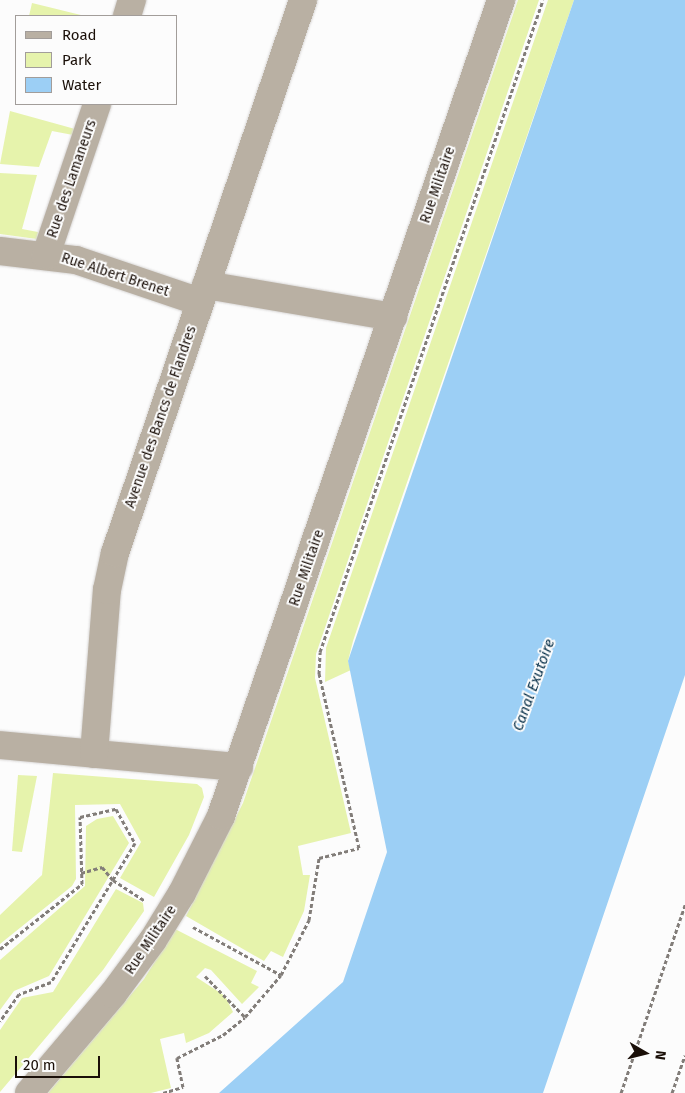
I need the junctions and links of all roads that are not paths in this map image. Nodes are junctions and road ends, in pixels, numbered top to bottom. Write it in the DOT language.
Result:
graph roads {
  1 [pos="132,0"];
  2 [pos="303,0"];
  3 [pos="501,0"];
  4 [pos="127,15"];
  5 [pos="97,105"];
  6 [pos="0,251"];
  7 [pos="46,255"];
  8 [pos="203,294"];
  9 [pos="393,316"];
  10 [pos="0,745"];
  11 [pos="94,754"];
  12 [pos="239,767"];
  13 [pos="29,1093"];
  1 -- 4 [label="street"];
  2 -- 8 [label="street, Avenue des Bancs de Flandres"];
  3 -- 9 [label="street, Rue Militaire"];
  5 -- 7 [label="street, Rue des Lamaneurs"];
  6 -- 7 [label="street, Rue Albert Brenet"];
  7 -- 8 [label="street, Rue Albert Brenet"];
  8 -- 9 [label="street, Rue Albert Brenet"];
  8 -- 11 [label="street, Avenue des Bancs de Flandres"];
  9 -- 12 [label="street, Rue Militaire"];
  10 -- 11 [label="street"];
  11 -- 12 [label="street"];
  12 -- 13 [label="street, Rue Militaire"];
}
